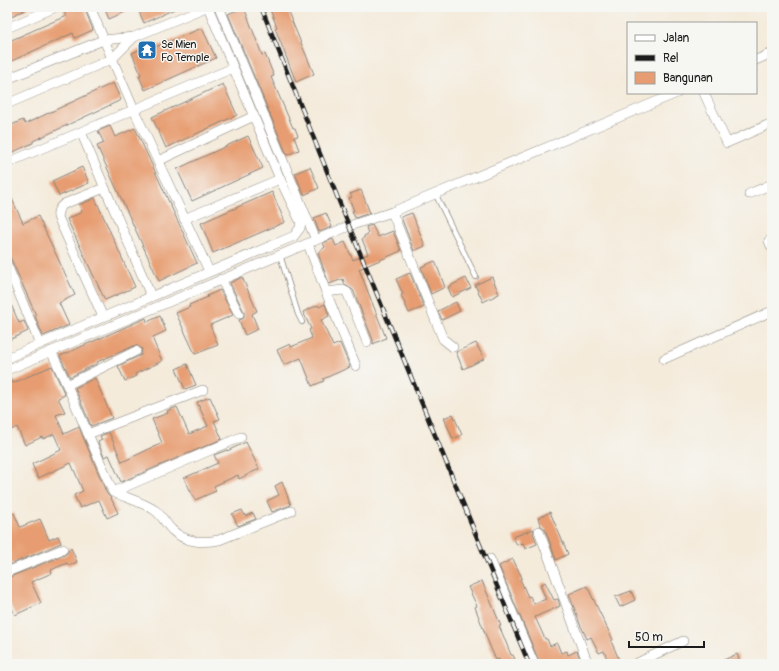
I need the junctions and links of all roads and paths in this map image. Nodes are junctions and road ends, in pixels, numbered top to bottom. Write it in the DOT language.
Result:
graph roads {
  1 [pos="56,7"];
  2 [pos="90,7"];
  3 [pos="207,7"];
  4 [pos="219,7"];
  5 [pos="7,28"];
  6 [pos="134,37"];
  7 [pos="103,40"];
  8 [pos="772,53"];
  9 [pos="112,59"];
  10 [pos="757,60"];
  11 [pos="233,68"];
  12 [pos="7,79"];
  13 [pos="675,94"];
  14 [pos="704,94"];
  15 [pos="7,104"];
  16 [pos="134,110"];
  17 [pos="254,116"];
  18 [pos="772,123"];
  19 [pos="81,132"];
  20 [pos="158,161"];
  21 [pos="7,163"];
  22 [pos="280,179"];
  23 [pos="772,184"];
  24 [pos="104,188"];
  25 [pos="435,193"];
  26 [pos="749,194"];
  27 [pos="392,212"];
  28 [pos="184,219"];
  29 [pos="772,239"];
  30 [pos="312,242"];
  31 [pos="772,248"];
  32 [pos="280,255"];
  33 [pos="7,265"];
  34 [pos="209,272"];
  35 [pos="476,277"];
  36 [pos="221,279"];
  37 [pos="326,292"];
  38 [pos="151,296"];
  39 [pos="772,312"];
  40 [pos="238,314"];
  41 [pos="103,317"];
  42 [pos="302,322"];
  43 [pos="367,342"];
  44 [pos="40,344"];
  45 [pos="453,347"];
  46 [pos="51,351"];
  47 [pos="136,351"];
  48 [pos="7,358"];
  49 [pos="664,359"];
  50 [pos="356,366"];
  51 [pos="7,370"];
  52 [pos="67,385"];
  53 [pos="203,390"];
  54 [pos="88,434"];
  55 [pos="241,437"];
  56 [pos="113,492"];
  57 [pos="291,511"];
  58 [pos="539,531"];
  59 [pos="63,549"];
  60 [pos="490,559"];
  61 [pos="7,571"];
  62 [pos="683,641"];
  63 [pos="534,664"];
  64 [pos="588,664"];
  65 [pos="635,664"];
  1 -- 5 [label="street"];
  2 -- 7 [label="street"];
  3 -- 6 [label="street"];
  3 -- 11 [label="street"];
  4 -- 30 [label="street"];
  6 -- 7 [label="street"];
  6 -- 9 [label="street"];
  7 -- 9 [label="street"];
  7 -- 12 [label="street"];
  8 -- 10 [label="street"];
  9 -- 15 [label="street"];
  9 -- 16 [label="street"];
  11 -- 16 [label="street"];
  11 -- 17 [label="street"];
  13 -- 25 [label="street"];
  14 -- 18 [label="street"];
  16 -- 19 [label="street"];
  16 -- 20 [label="street"];
  17 -- 20 [label="street"];
  17 -- 22 [label="street"];
  19 -- 21 [label="street"];
  19 -- 24 [label="street"];
  20 -- 28 [label="street"];
  22 -- 28 [label="street"];
  22 -- 34 [label="street"];
  23 -- 26 [label="street"];
  24 -- 38 [label="street"];
  24 -- 41 [label="street"];
  25 -- 27 [label="street"];
  25 -- 35 [label="lane"];
  27 -- 30 [label="street"];
  27 -- 45 [label="street"];
  28 -- 34 [label="street"];
  29 -- 31 [label="street"];
  30 -- 32 [label="street"];
  30 -- 37 [label="street"];
  32 -- 36 [label="street"];
  32 -- 42 [label="lane"];
  33 -- 44 [label="street"];
  34 -- 38 [label="street"];
  36 -- 40 [label="street"];
  36 -- 46 [label="street"];
  37 -- 43 [label="street"];
  37 -- 50 [label="street"];
  38 -- 41 [label="street"];
  39 -- 49 [label="street"];
  41 -- 44 [label="street"];
  44 -- 48 [label="street"];
  46 -- 51 [label="street"];
  46 -- 52 [label="street"];
  47 -- 52 [label="street"];
  52 -- 54 [label="street"];
  53 -- 54 [label="street"];
  54 -- 56 [label="street"];
  55 -- 56 [label="street"];
  56 -- 57 [label="street"];
  58 -- 64 [label="street"];
  59 -- 61 [label="street"];
  60 -- 63 [label="street"];
  62 -- 65 [label="street"];
}
